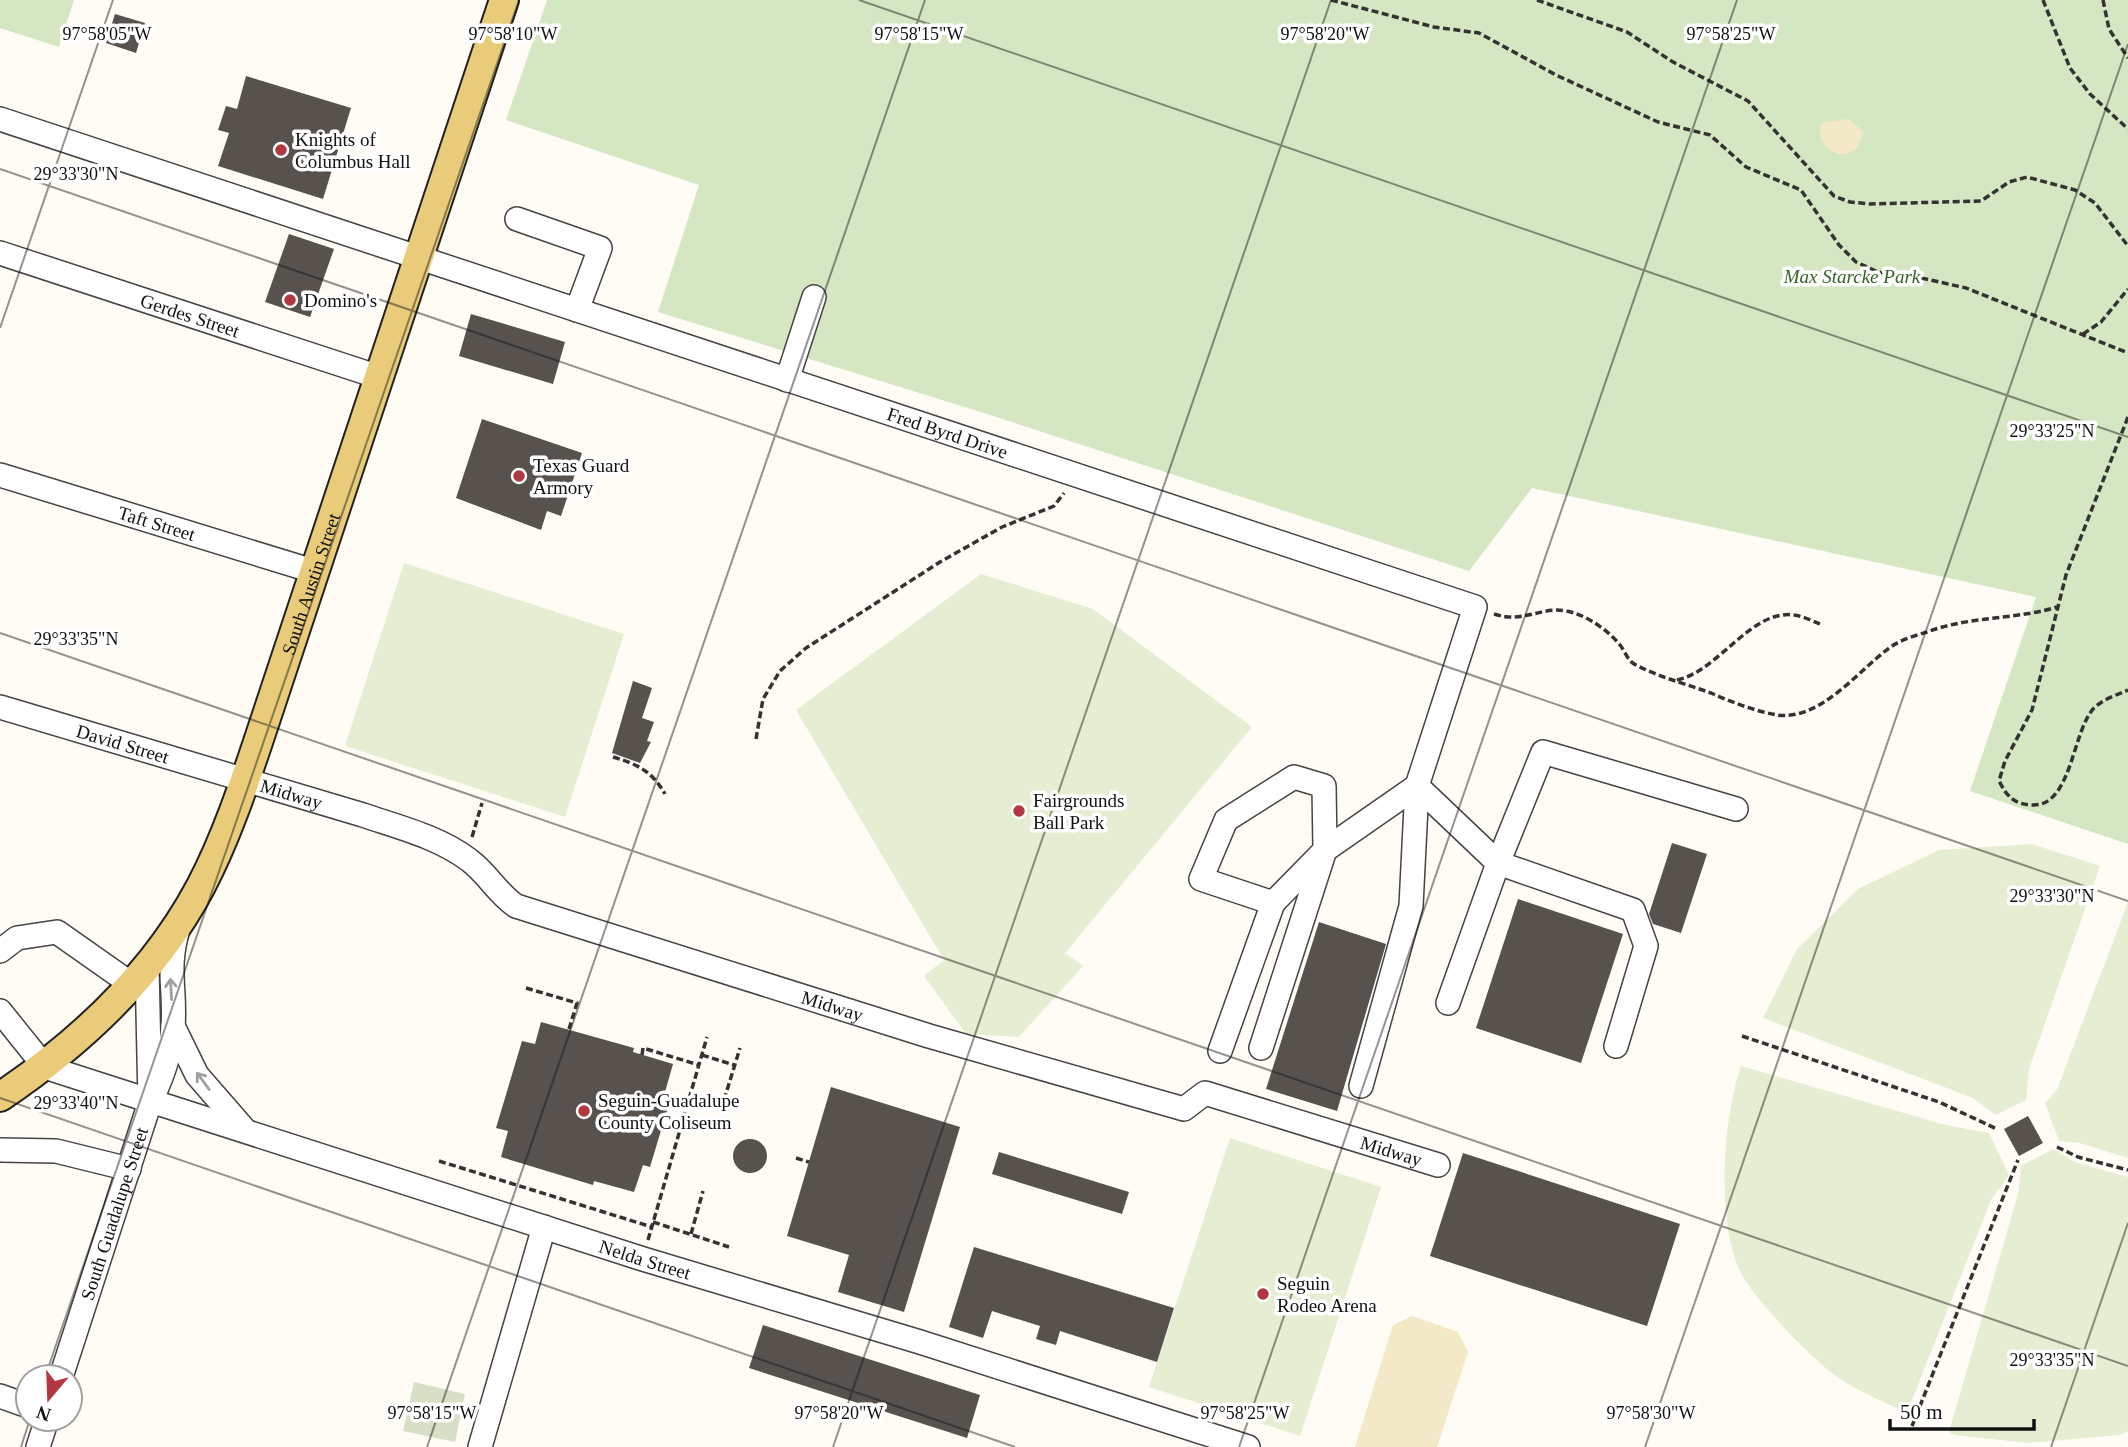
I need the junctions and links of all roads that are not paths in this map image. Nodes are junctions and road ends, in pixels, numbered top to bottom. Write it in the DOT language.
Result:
graph roads {
  1 [pos="504,0"];
  2 [pos="0,119"];
  3 [pos="517,219"];
  4 [pos="0,253"];
  5 [pos="419,258"];
  6 [pos="814,297"];
  7 [pos="577,310"];
  8 [pos="379,377"];
  9 [pos="787,380"];
  10 [pos="0,475"];
  11 [pos="313,571"];
  12 [pos="0,706"];
  13 [pos="245,780"];
  14 [pos="1417,786"];
  15 [pos="1736,809"];
  16 [pos="1325,850"];
  17 [pos="1498,863"];
  18 [pos="1273,903"];
  19 [pos="180,920"];
  20 [pos="0,951"];
  21 [pos="139,975"];
  22 [pos="1448,1003"];
  23 [pos="0,1011"];
  24 [pos="173,1026"];
  25 [pos="1616,1046"];
  26 [pos="1261,1048"];
  27 [pos="1220,1051"];
  28 [pos="45,1067"];
  29 [pos="1361,1086"];
  30 [pos="0,1097"];
  31 [pos="150,1102"];
  32 [pos="244,1129"];
  33 [pos="0,1150"];
  34 [pos="1438,1165"];
  35 [pos="129,1169"];
  36 [pos="544,1227"];
  37 [pos="66,1363"];
  38 [pos="480,1447"];
  39 [pos="1248,1447"];
  1 -- 5 [label="main road, South Austin Street"];
  2 -- 5 [label="street, Fred Byrd Drive"];
  3 -- 7 [label="street"];
  4 -- 8 [label="street, Gerdes Street"];
  5 -- 7 [label="street, Fred Byrd Drive"];
  5 -- 8 [label="main road, South Austin Street"];
  6 -- 9 [label="street"];
  7 -- 9 [label="street, Fred Byrd Drive"];
  8 -- 11 [label="main road, South Austin Street"];
  9 -- 14 [label="street, Fred Byrd Drive"];
  10 -- 11 [label="street, Taft Street"];
  11 -- 13 [label="main road, South Austin Street"];
  12 -- 13 [label="street, David Street"];
  13 -- 19 [label="main road, South Austin Street"];
  13 -- 34 [label="street, Midway"];
  14 -- 16 [label="street"];
  14 -- 17 [label="street"];
  14 -- 29 [label="street"];
  15 -- 17 [label="street"];
  16 -- 18 [label="street"];
  16 -- 18 [label="street"];
  16 -- 26 [label="street"];
  17 -- 22 [label="street"];
  17 -- 25 [label="street"];
  18 -- 27 [label="street"];
  19 -- 21 [label="main road, South Austin Street"];
  24 -- 19 [label="street, one-way"];
  20 -- 21 [label="street"];
  21 -- 28 [label="main road, South Austin Street"];
  21 -- 31 [label="street, South Guadalupe Street"];
  23 -- 28 [label="street"];
  24 -- 31 [label="street"];
  32 -- 24 [label="street, one-way"];
  28 -- 30 [label="main road, South Austin Street"];
  28 -- 31 [label="street, Nelda Street"];
  31 -- 32 [label="street, Nelda Street"];
  31 -- 35 [label="street, South Guadalupe Street"];
  32 -- 36 [label="street, Nelda Street"];
  33 -- 35 [label="street"];
  35 -- 37 [label="street, South Guadalupe Street"];
  36 -- 38 [label="street"];
  36 -- 39 [label="street, Nelda Street"];
}
